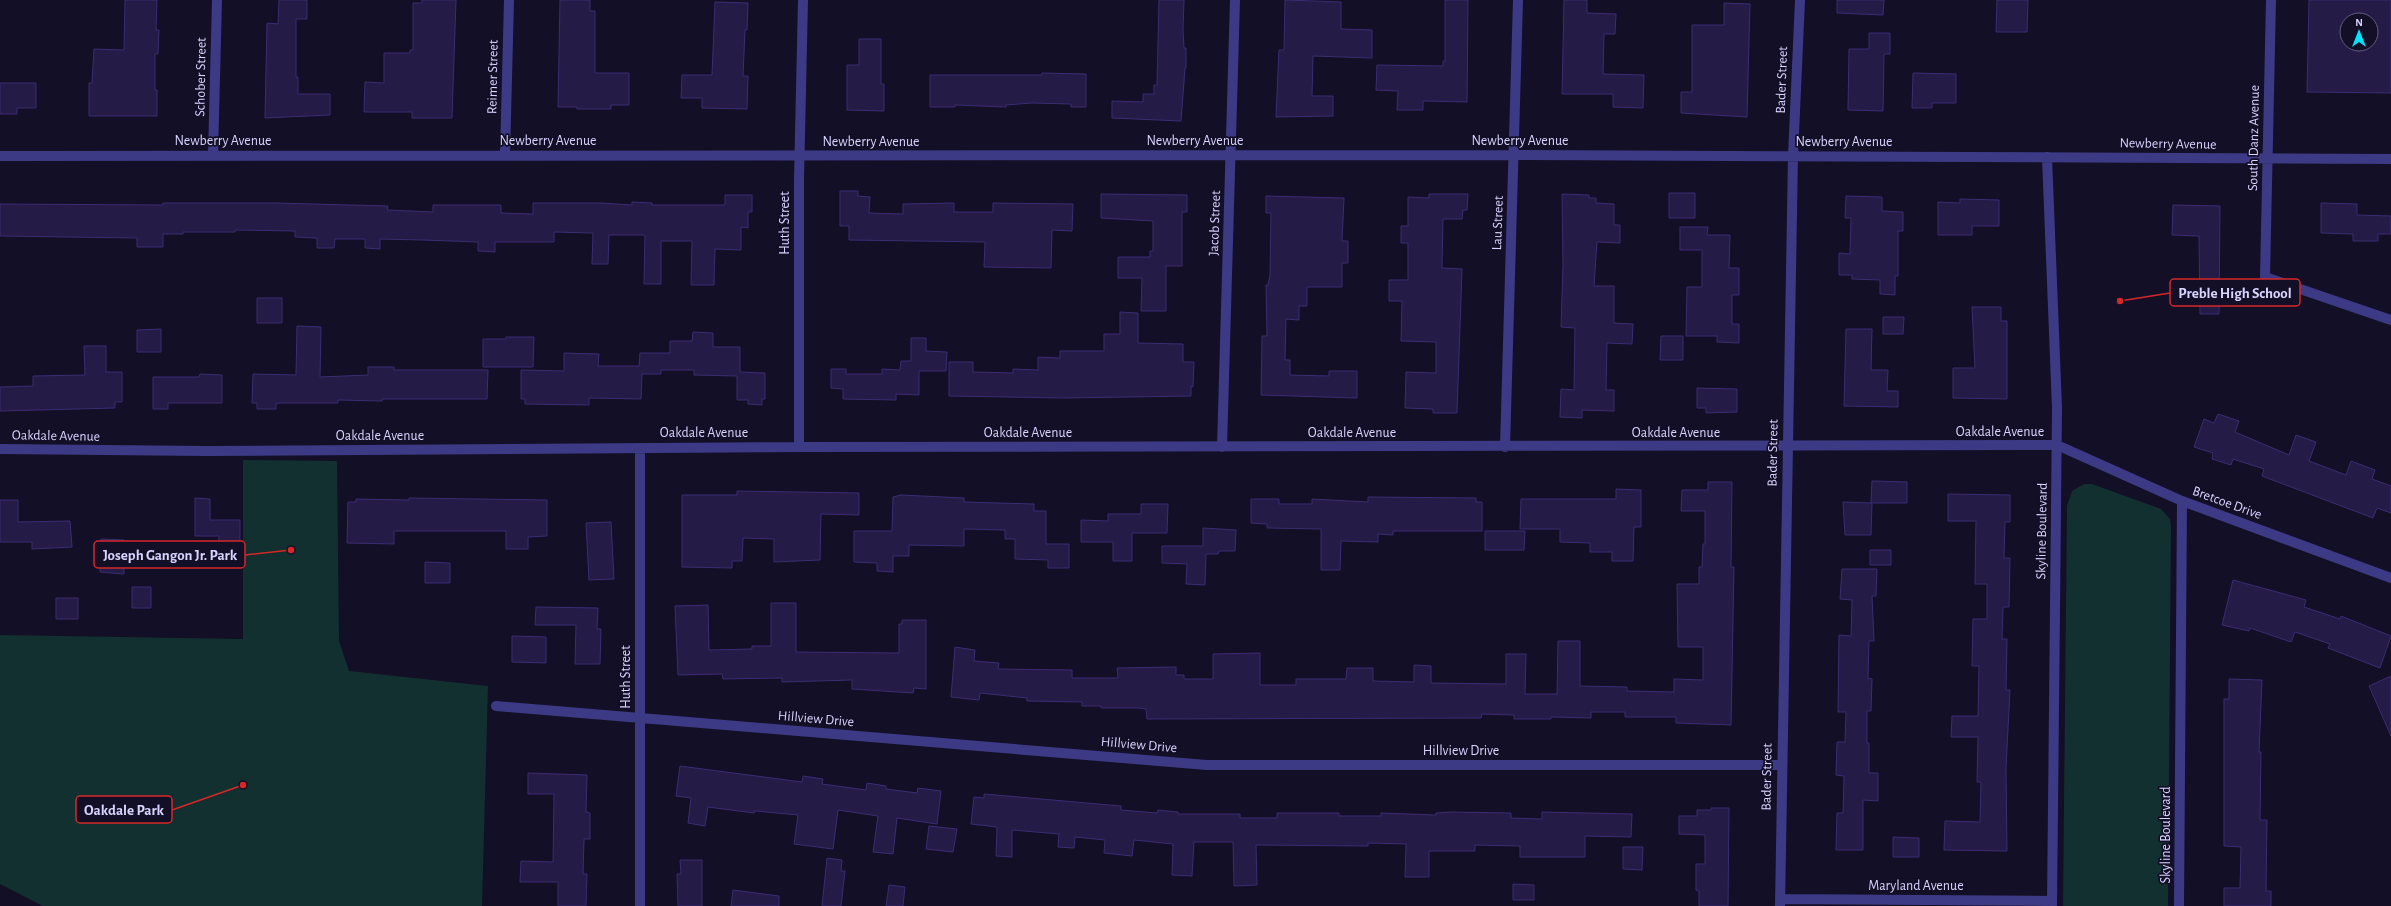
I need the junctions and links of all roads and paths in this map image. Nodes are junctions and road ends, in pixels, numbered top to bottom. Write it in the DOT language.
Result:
graph roads {
  1 [pos="217,0"];
  2 [pos="509,0"];
  3 [pos="803,0"];
  4 [pos="1235,0"];
  5 [pos="1518,0"];
  6 [pos="1800,0"];
  7 [pos="2271,0"];
  8 [pos="505,155"];
  9 [pos="1231,155"];
  10 [pos="1514,155"];
  11 [pos="0,156"];
  12 [pos="213,156"];
  13 [pos="799,156"];
  14 [pos="1793,156"];
  15 [pos="2047,157"];
  16 [pos="2268,159"];
  17 [pos="2391,159"];
  18 [pos="2391,320"];
  19 [pos="2057,445"];
  20 [pos="799,447"];
  21 [pos="1222,447"];
  22 [pos="1505,447"];
  23 [pos="1788,447"];
  24 [pos="640,448"];
  25 [pos="0,449"];
  26 [pos="2182,501"];
  27 [pos="2391,578"];
  28 [pos="496,706"];
  29 [pos="640,719"];
  30 [pos="1781,764"];
  31 [pos="1780,902"];
  32 [pos="2052,904"];
  33 [pos="640,906"];
  34 [pos="2179,906"];
  1 -- 12 [label="street, Schober Street"];
  2 -- 8 [label="street, Reimer Street"];
  3 -- 13 [label="street, Huth Street"];
  4 -- 9 [label="street, Jacob Street"];
  5 -- 10 [label="street, Lau Street"];
  6 -- 14 [label="street, Bader Street"];
  7 -- 16 [label="street, South Danz Avenue"];
  8 -- 12 [label="street, Newberry Avenue"];
  8 -- 13 [label="street, Newberry Avenue"];
  9 -- 10 [label="street, Newberry Avenue"];
  9 -- 13 [label="street, Newberry Avenue"];
  9 -- 21 [label="street, Jacob Street"];
  10 -- 14 [label="street, Newberry Avenue"];
  10 -- 22 [label="street, Lau Street"];
  11 -- 12 [label="street, Newberry Avenue"];
  13 -- 20 [label="street, Huth Street"];
  14 -- 15 [label="street, Newberry Avenue"];
  14 -- 23 [label="street, Bader Street"];
  15 -- 16 [label="street, Newberry Avenue"];
  15 -- 19 [label="street, Skyline Boulevard"];
  16 -- 17 [label="street, Newberry Avenue"];
  16 -- 18 [label="street, South Danz Avenue"];
  19 -- 23 [label="street, Oakdale Avenue"];
  19 -- 26 [label="street, Bretcoe Drive"];
  19 -- 32 [label="street, Skyline Boulevard"];
  20 -- 21 [label="street, Oakdale Avenue"];
  20 -- 24 [label="street, Oakdale Avenue"];
  21 -- 22 [label="street, Oakdale Avenue"];
  22 -- 23 [label="street, Oakdale Avenue"];
  23 -- 30 [label="street, Bader Street"];
  24 -- 25 [label="street, Oakdale Avenue"];
  24 -- 29 [label="street, Huth Street"];
  26 -- 27 [label="street, Bretcoe Drive"];
  26 -- 34 [label="street, Skyline Boulevard"];
  28 -- 29 [label="street, Hillview Drive"];
  29 -- 30 [label="street, Hillview Drive"];
  29 -- 33 [label="street, Huth Street"];
  30 -- 31 [label="street, Bader Street"];
  31 -- 32 [label="street, Maryland Avenue"];
}
